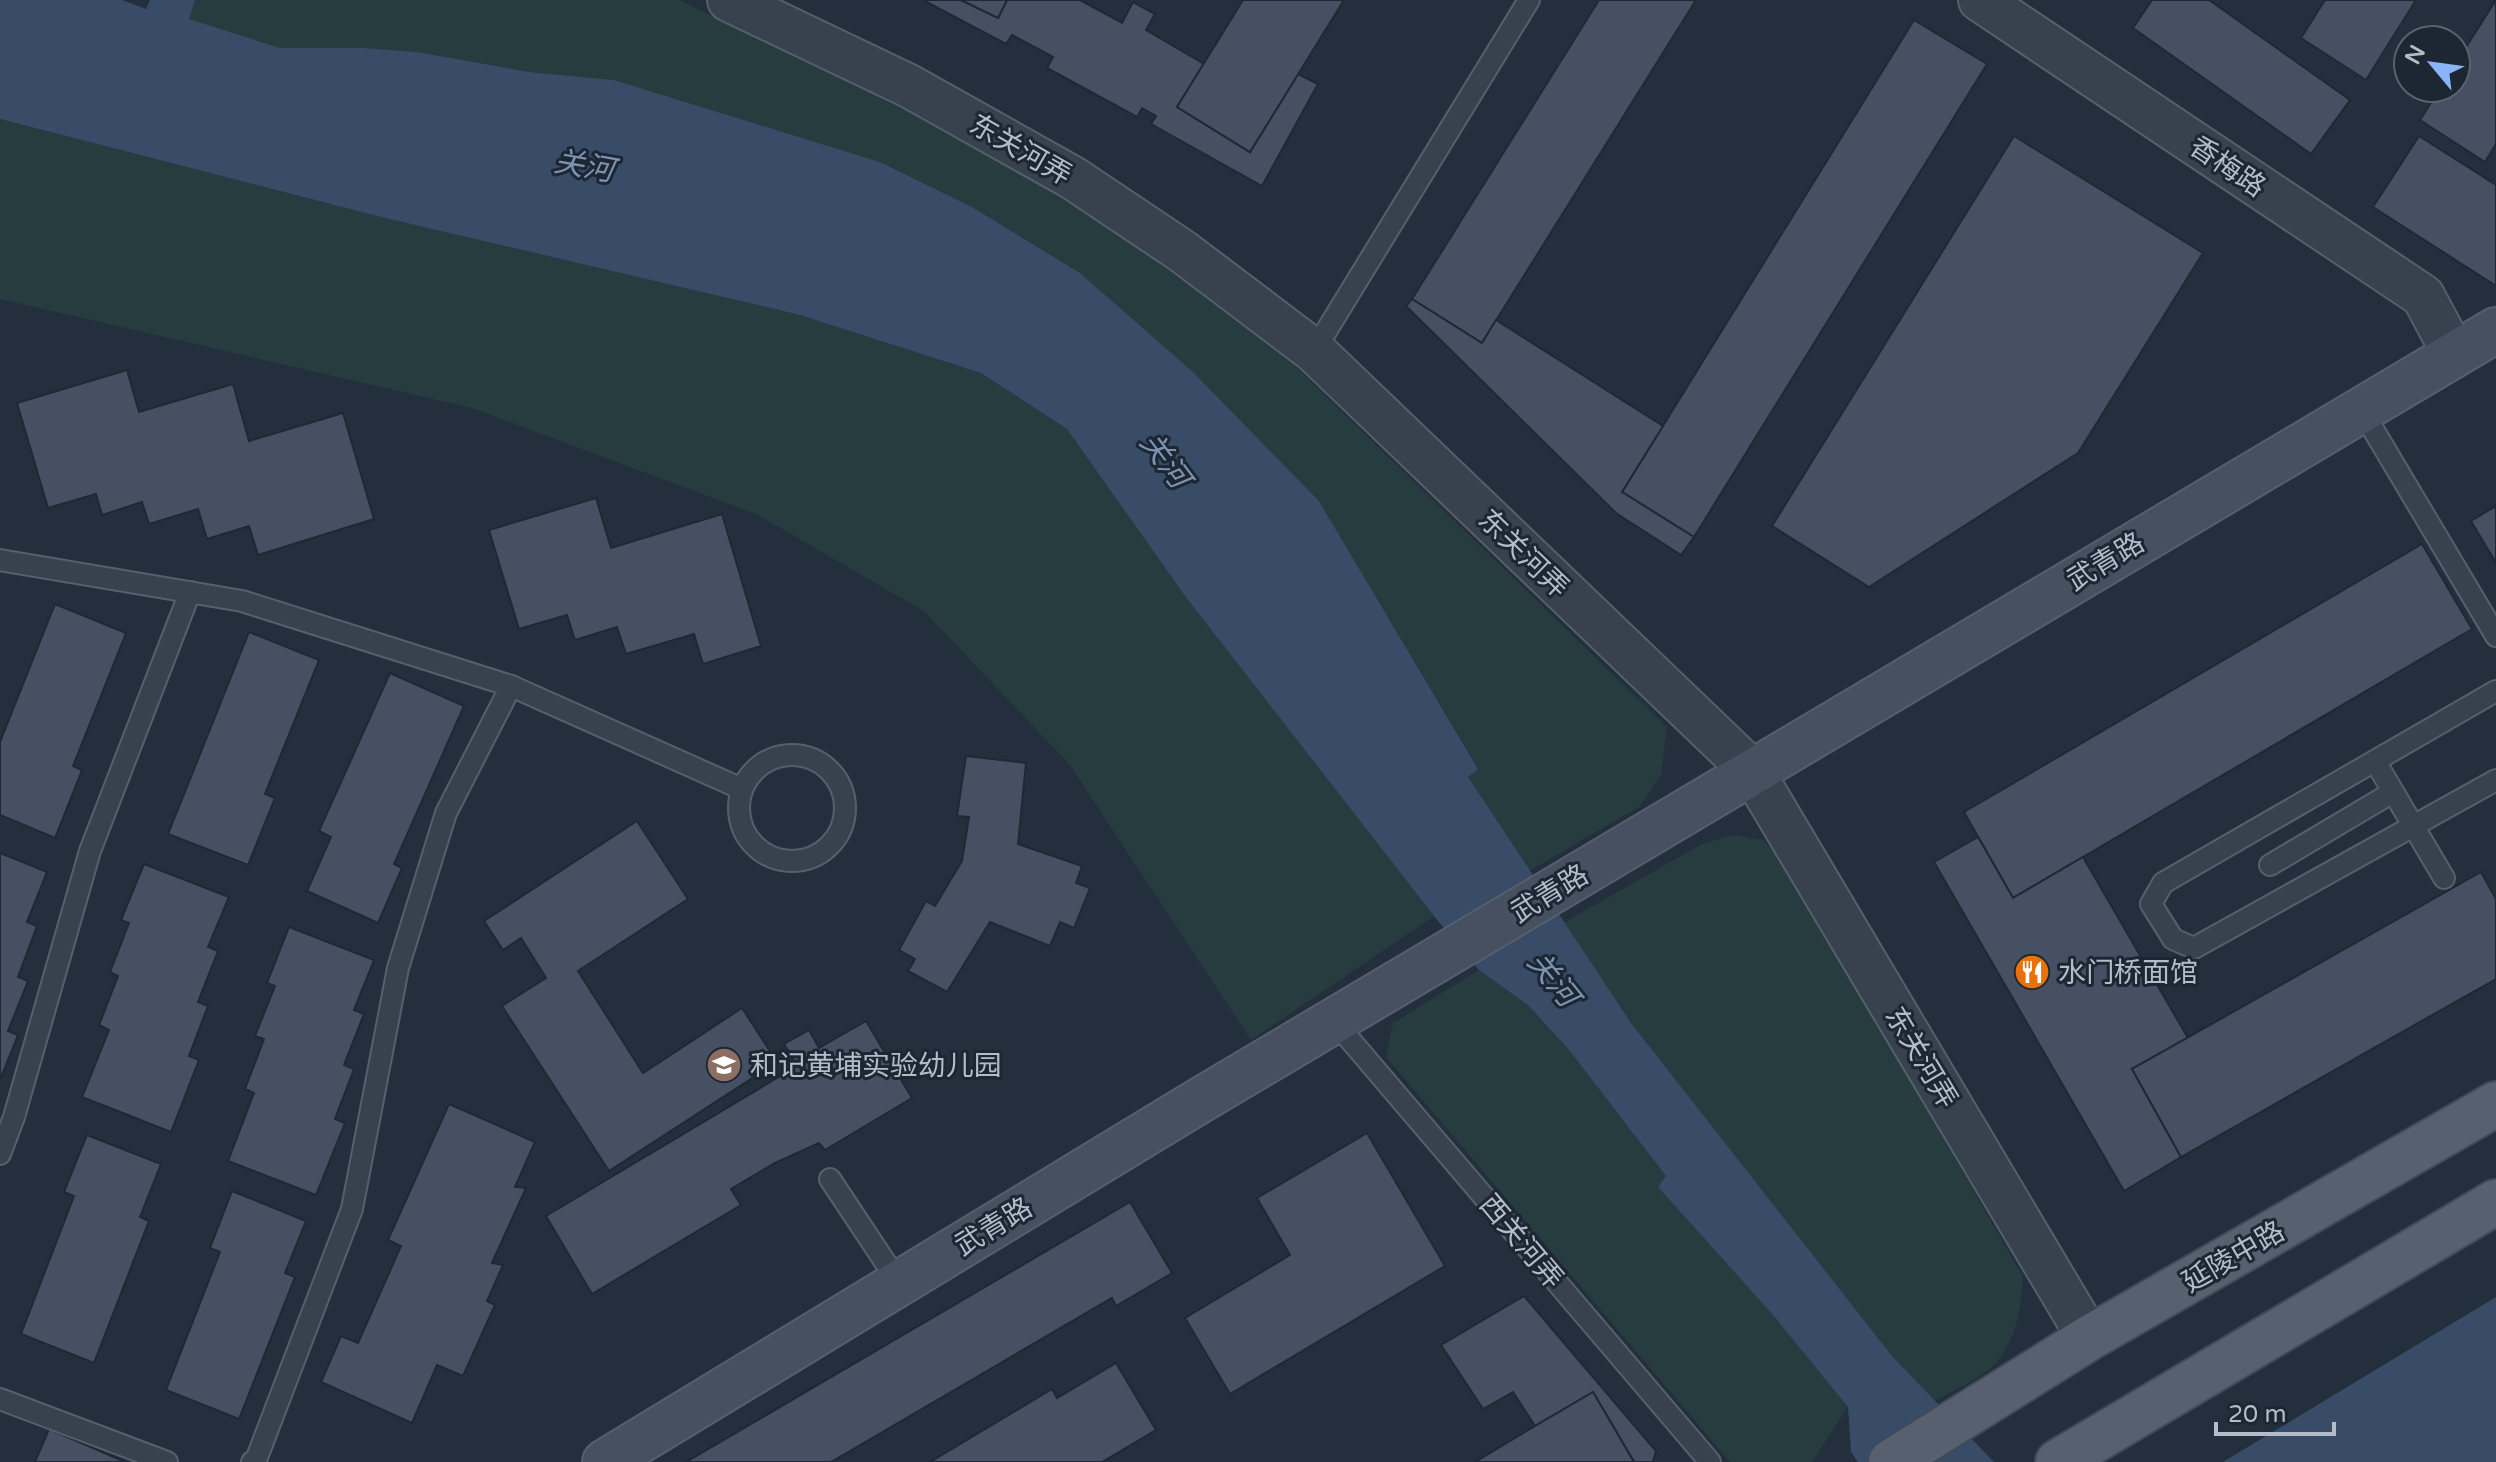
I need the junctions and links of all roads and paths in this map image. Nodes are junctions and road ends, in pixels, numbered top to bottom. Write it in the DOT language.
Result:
graph roads {
  1 [pos="729,0"];
  2 [pos="1529,0"];
  3 [pos="1980,0"];
  4 [pos="2496,330"];
  5 [pos="1314,351"];
  6 [pos="2454,354"];
  7 [pos="2361,409"];
  8 [pos="0,560"];
  9 [pos="190,592"];
  10 [pos="2496,636"];
  11 [pos="511,686"];
  12 [pos="2496,691"];
  13 [pos="2375,761"];
  14 [pos="1752,771"];
  15 [pos="2496,780"];
  16 [pos="742,789"];
  17 [pos="2393,792"];
  18 [pos="2413,826"];
  19 [pos="2270,865"];
  20 [pos="2444,878"];
  21 [pos="1334,1021"];
  22 [pos="2496,1104"];
  23 [pos="0,1154"];
  24 [pos="830,1179"];
  25 [pos="2496,1202"];
  26 [pos="899,1283"];
  27 [pos="2089,1338"];
  28 [pos="2,1404"];
  29 [pos="167,1462"];
  30 [pos="252,1462"];
  31 [pos="605,1462"];
  32 [pos="1710,1462"];
  33 [pos="1891,1462"];
  34 [pos="2058,1462"];
  1 -- 5 [label="street, 东关河弄"];
  2 -- 5 [label="lane"];
  3 -- 6 [label="street, 香梅路"];
  4 -- 6 [label="street, 武青路"];
  5 -- 14 [label="street, 东关河弄"];
  6 -- 7 [label="street, 武青路"];
  7 -- 10 [label="lane"];
  7 -- 14 [label="street, 武青路"];
  8 -- 9 [label="lane"];
  9 -- 11 [label="lane"];
  9 -- 23 [label="lane"];
  11 -- 16 [label="lane"];
  11 -- 30 [label="lane"];
  12 -- 13 [label="lane"];
  13 -- 17 [label="lane"];
  13 -- 18 [label="lane"];
  14 -- 21 [label="street, 武青路"];
  14 -- 27 [label="street, 东关河弄"];
  15 -- 18 [label="lane"];
  16 -- 16 [label="lane"];
  17 -- 18 [label="lane"];
  17 -- 19 [label="lane"];
  18 -- 20 [label="lane"];
  21 -- 26 [label="street, 武青路"];
  21 -- 32 [label="lane, 西关河弄"];
  22 -- 27 [label="main road, 延陵中路"];
  24 -- 26 [label="lane"];
  25 -- 34 [label="main road"];
  26 -- 31 [label="street, 武青路"];
  27 -- 33 [label="main road, 延陵中路"];
  28 -- 29 [label="lane"];
}
